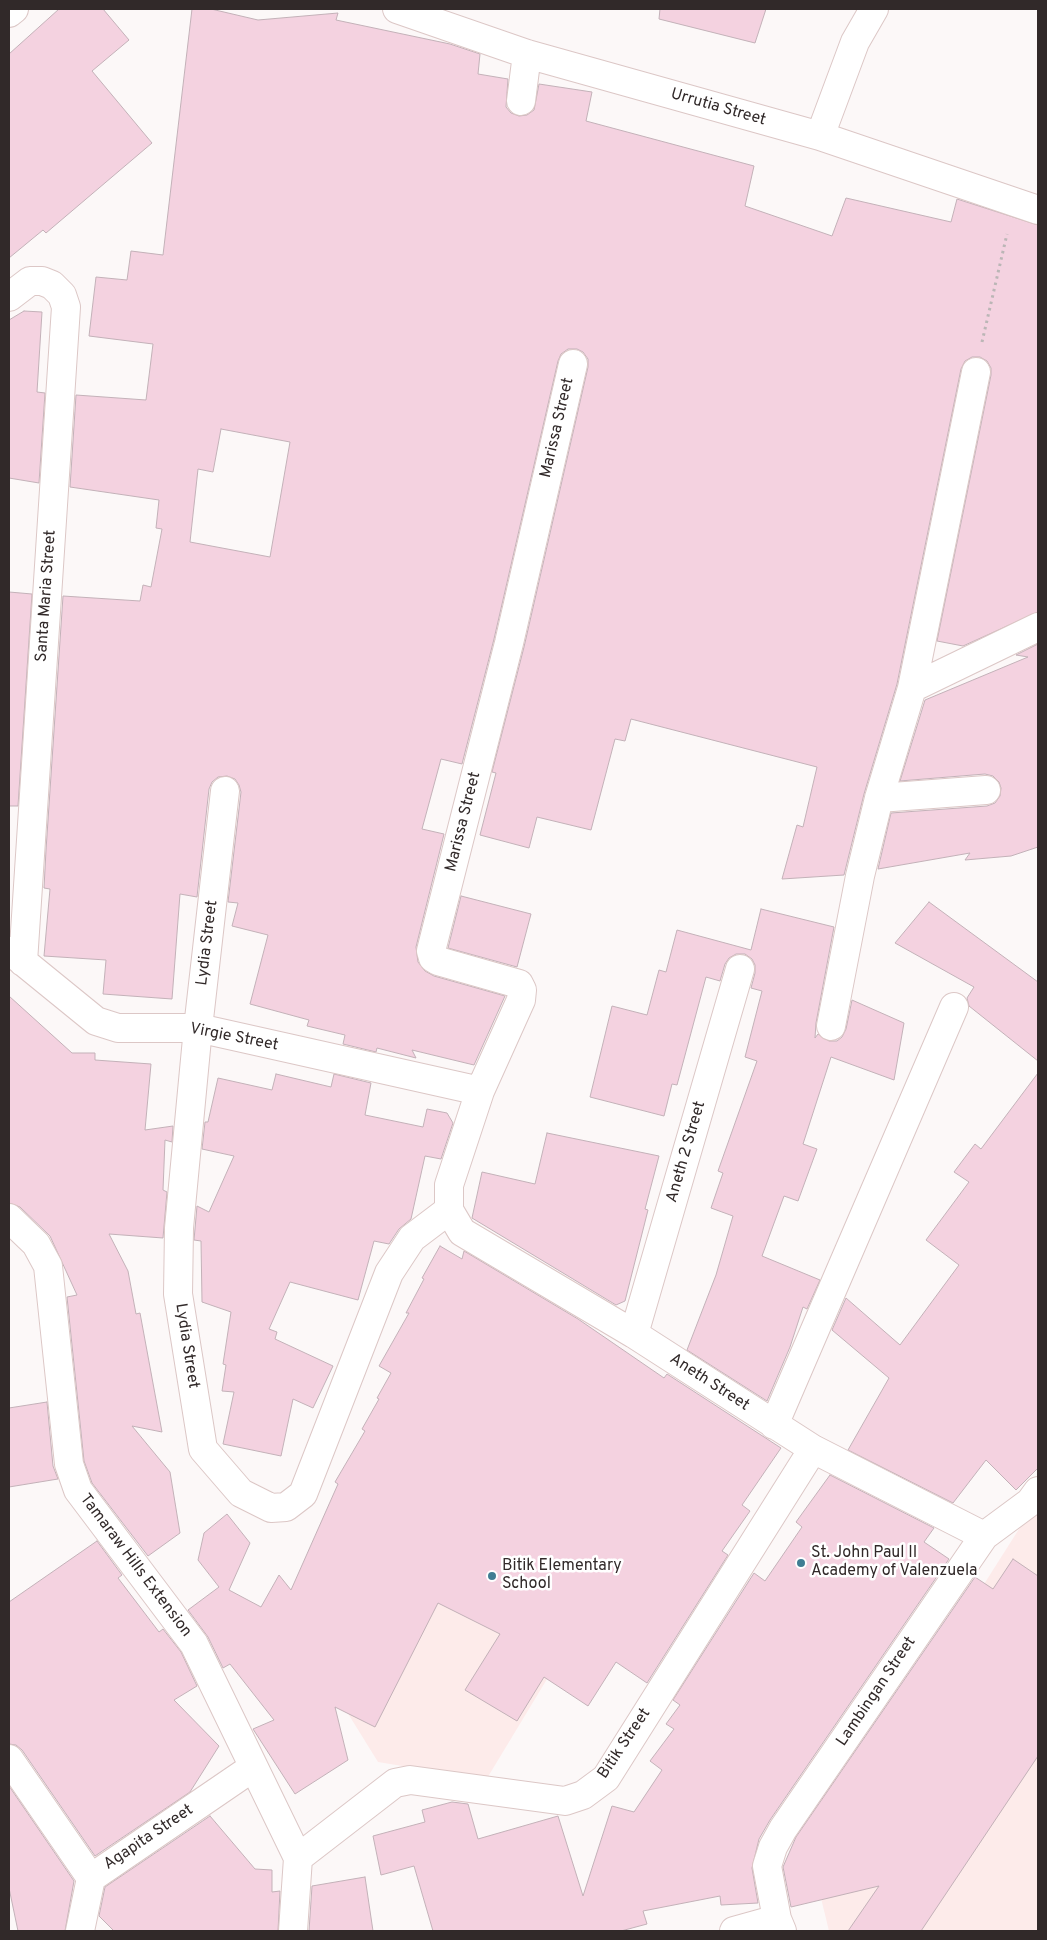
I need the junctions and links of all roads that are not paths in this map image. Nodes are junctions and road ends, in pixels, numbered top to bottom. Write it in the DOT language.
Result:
graph roads {
  1 [pos="14,9"];
  2 [pos="397,9"];
  3 [pos="874,9"];
  4 [pos="9,13"];
  5 [pos="527,54"];
  6 [pos="521,101"];
  7 [pos="820,136"];
  8 [pos="1027,206"];
  9 [pos="9,297"];
  10 [pos="573,364"];
  11 [pos="976,372"];
  12 [pos="1038,627"];
  13 [pos="912,688"];
  14 [pos="986,790"];
  15 [pos="225,791"];
  16 [pos="879,798"];
  17 [pos="16,956"];
  18 [pos="740,969"];
  19 [pos="954,1007"];
  20 [pos="831,1026"];
  21 [pos="198,1028"];
  22 [pos="480,1091"];
  23 [pos="448,1210"];
  24 [pos="9,1218"];
  25 [pos="634,1334"];
  26 [pos="774,1425"];
  27 [pos="813,1449"];
  28 [pos="1038,1491"];
  29 [pos="984,1536"];
  30 [pos="9,1759"];
  31 [pos="252,1768"];
  32 [pos="298,1858"];
  33 [pos="91,1878"];
  34 [pos="780,1925"];
  35 [pos="80,1931"];
  36 [pos="293,1931"];
  37 [pos="734,1931"];
  1 -- 4 [label="street"];
  2 -- 5 [label="street, Urrutia Street"];
  3 -- 7 [label="street"];
  5 -- 6 [label="street"];
  5 -- 7 [label="street, Urrutia Street"];
  7 -- 8 [label="street, Urrutia Street"];
  9 -- 17 [label="street, Santa Maria Street"];
  10 -- 22 [label="street, Marissa Street"];
  11 -- 13 [label="street"];
  12 -- 13 [label="street"];
  13 -- 16 [label="street"];
  14 -- 16 [label="street"];
  15 -- 21 [label="street, Lydia Street"];
  16 -- 20 [label="street"];
  17 -- 21 [label="street, Virgie Street"];
  18 -- 25 [label="street, Aneth 2 Street"];
  19 -- 26 [label="street"];
  21 -- 22 [label="street, Virgie Street"];
  21 -- 23 [label="street, Lydia Street"];
  22 -- 23 [label="street, Marissa Street"];
  23 -- 25 [label="street, Aneth Street"];
  24 -- 31 [label="street, Tamaraw Hills Extension"];
  25 -- 26 [label="street, Aneth Street"];
  26 -- 27 [label="street, Aneth Street"];
  27 -- 29 [label="street, Aneth Street"];
  27 -- 32 [label="street, Bitik Street"];
  28 -- 29 [label="street, Lambingan Street"];
  29 -- 34 [label="street, Lambingan Street"];
  30 -- 33 [label="street"];
  31 -- 32 [label="street, Tamaraw Hills Extension"];
  31 -- 33 [label="street, Agapita Street"];
  32 -- 36 [label="street"];
  33 -- 35 [label="street, Agapita Street"];
  34 -- 37 [label="street"];
}
